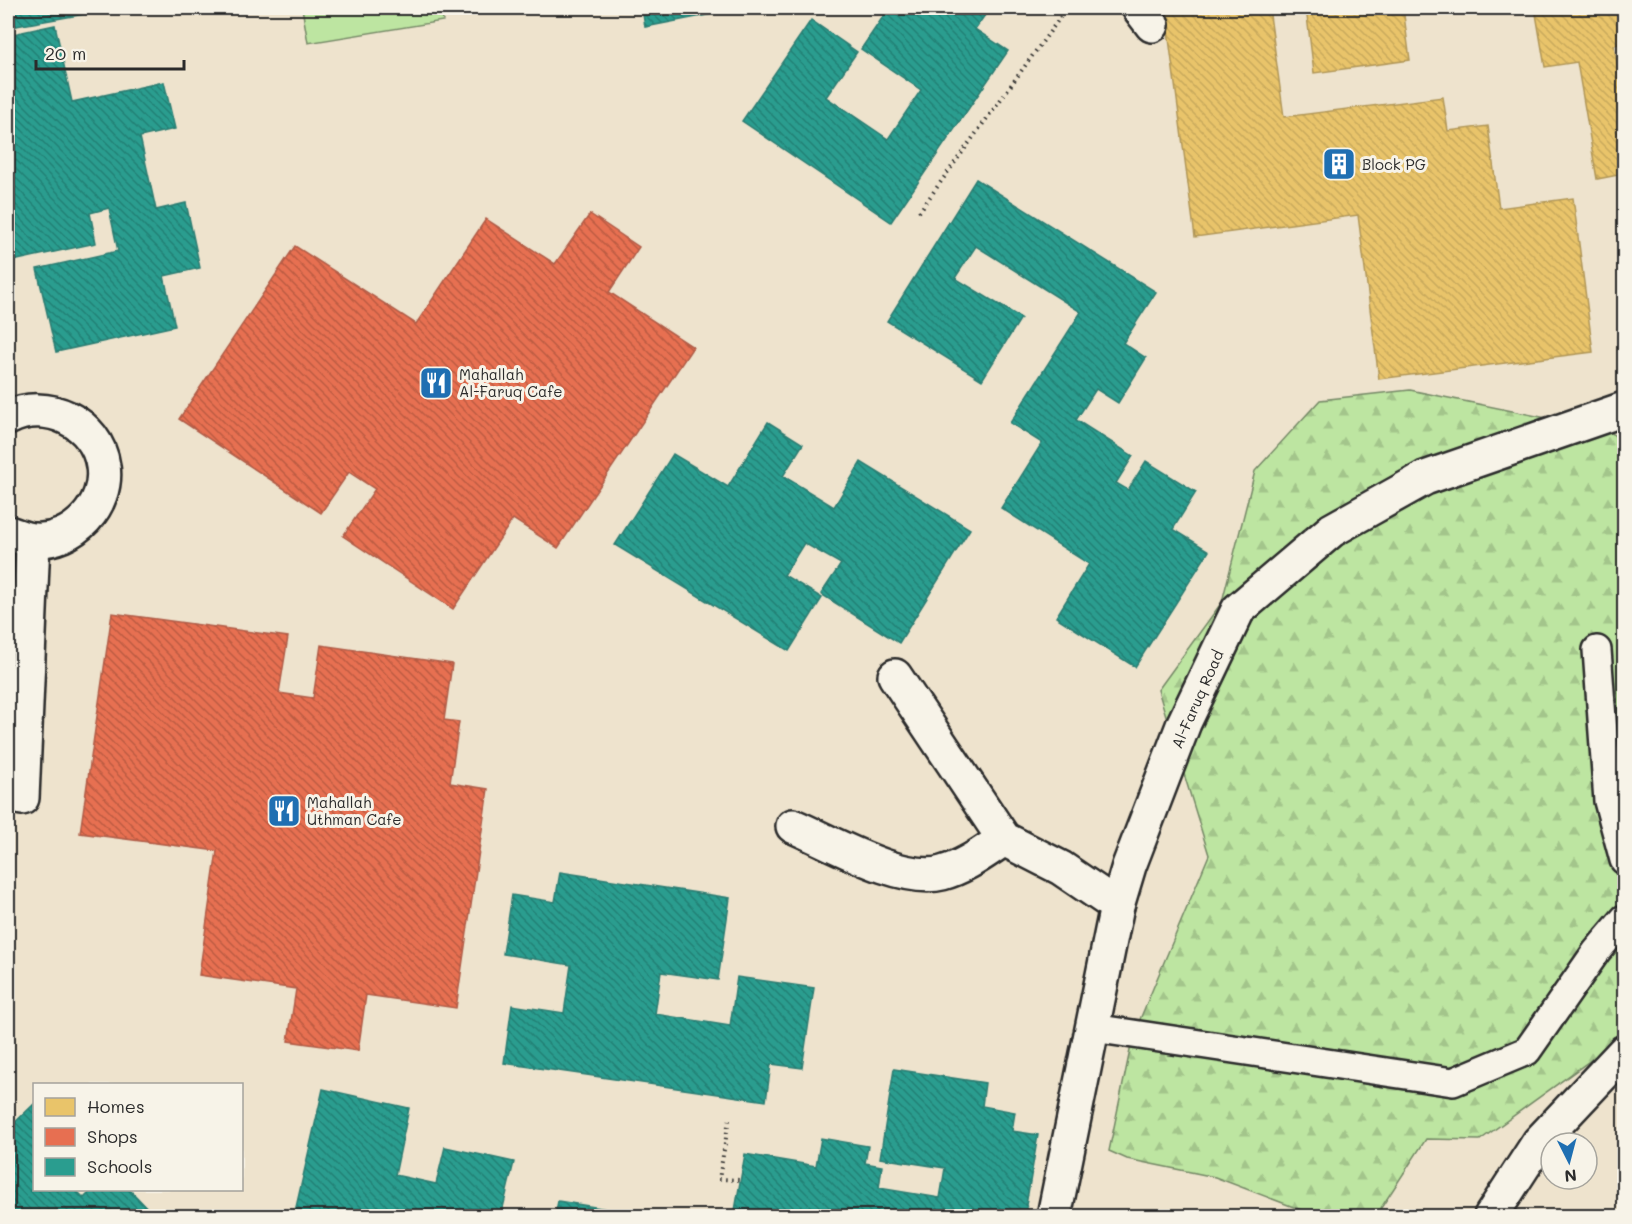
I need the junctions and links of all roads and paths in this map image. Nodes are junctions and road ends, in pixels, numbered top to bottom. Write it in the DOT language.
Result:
graph roads {
  1 [pos="1067,8"];
  2 [pos="919,212"];
  3 [pos="1624,409"];
  4 [pos="8,418"];
  5 [pos="20,537"];
  6 [pos="1597,650"];
  7 [pos="895,676"];
  8 [pos="22,798"];
  9 [pos="793,826"];
  10 [pos="1004,839"];
  11 [pos="1624,860"];
  12 [pos="1117,906"];
  13 [pos="1624,919"];
  14 [pos="1093,1028"];
  15 [pos="1624,1052"];
  16 [pos="729,1120"];
  17 [pos="740,1180"];
  18 [pos="1054,1216"];
  19 [pos="1491,1216"];
  1 -- 2 [label="path"];
  3 -- 12 [label="street, Al-Faruq Road"];
  4 -- 5 [label="street"];
  5 -- 8 [label="street"];
  6 -- 11 [label="lane"];
  7 -- 10 [label="street"];
  9 -- 10 [label="street"];
  10 -- 12 [label="street"];
  12 -- 14 [label="street, Al-Faruq Road"];
  13 -- 14 [label="lane"];
  14 -- 18 [label="street, Al-Faruq Road"];
  15 -- 19 [label="street"];
  16 -- 17 [label="path"];
}
